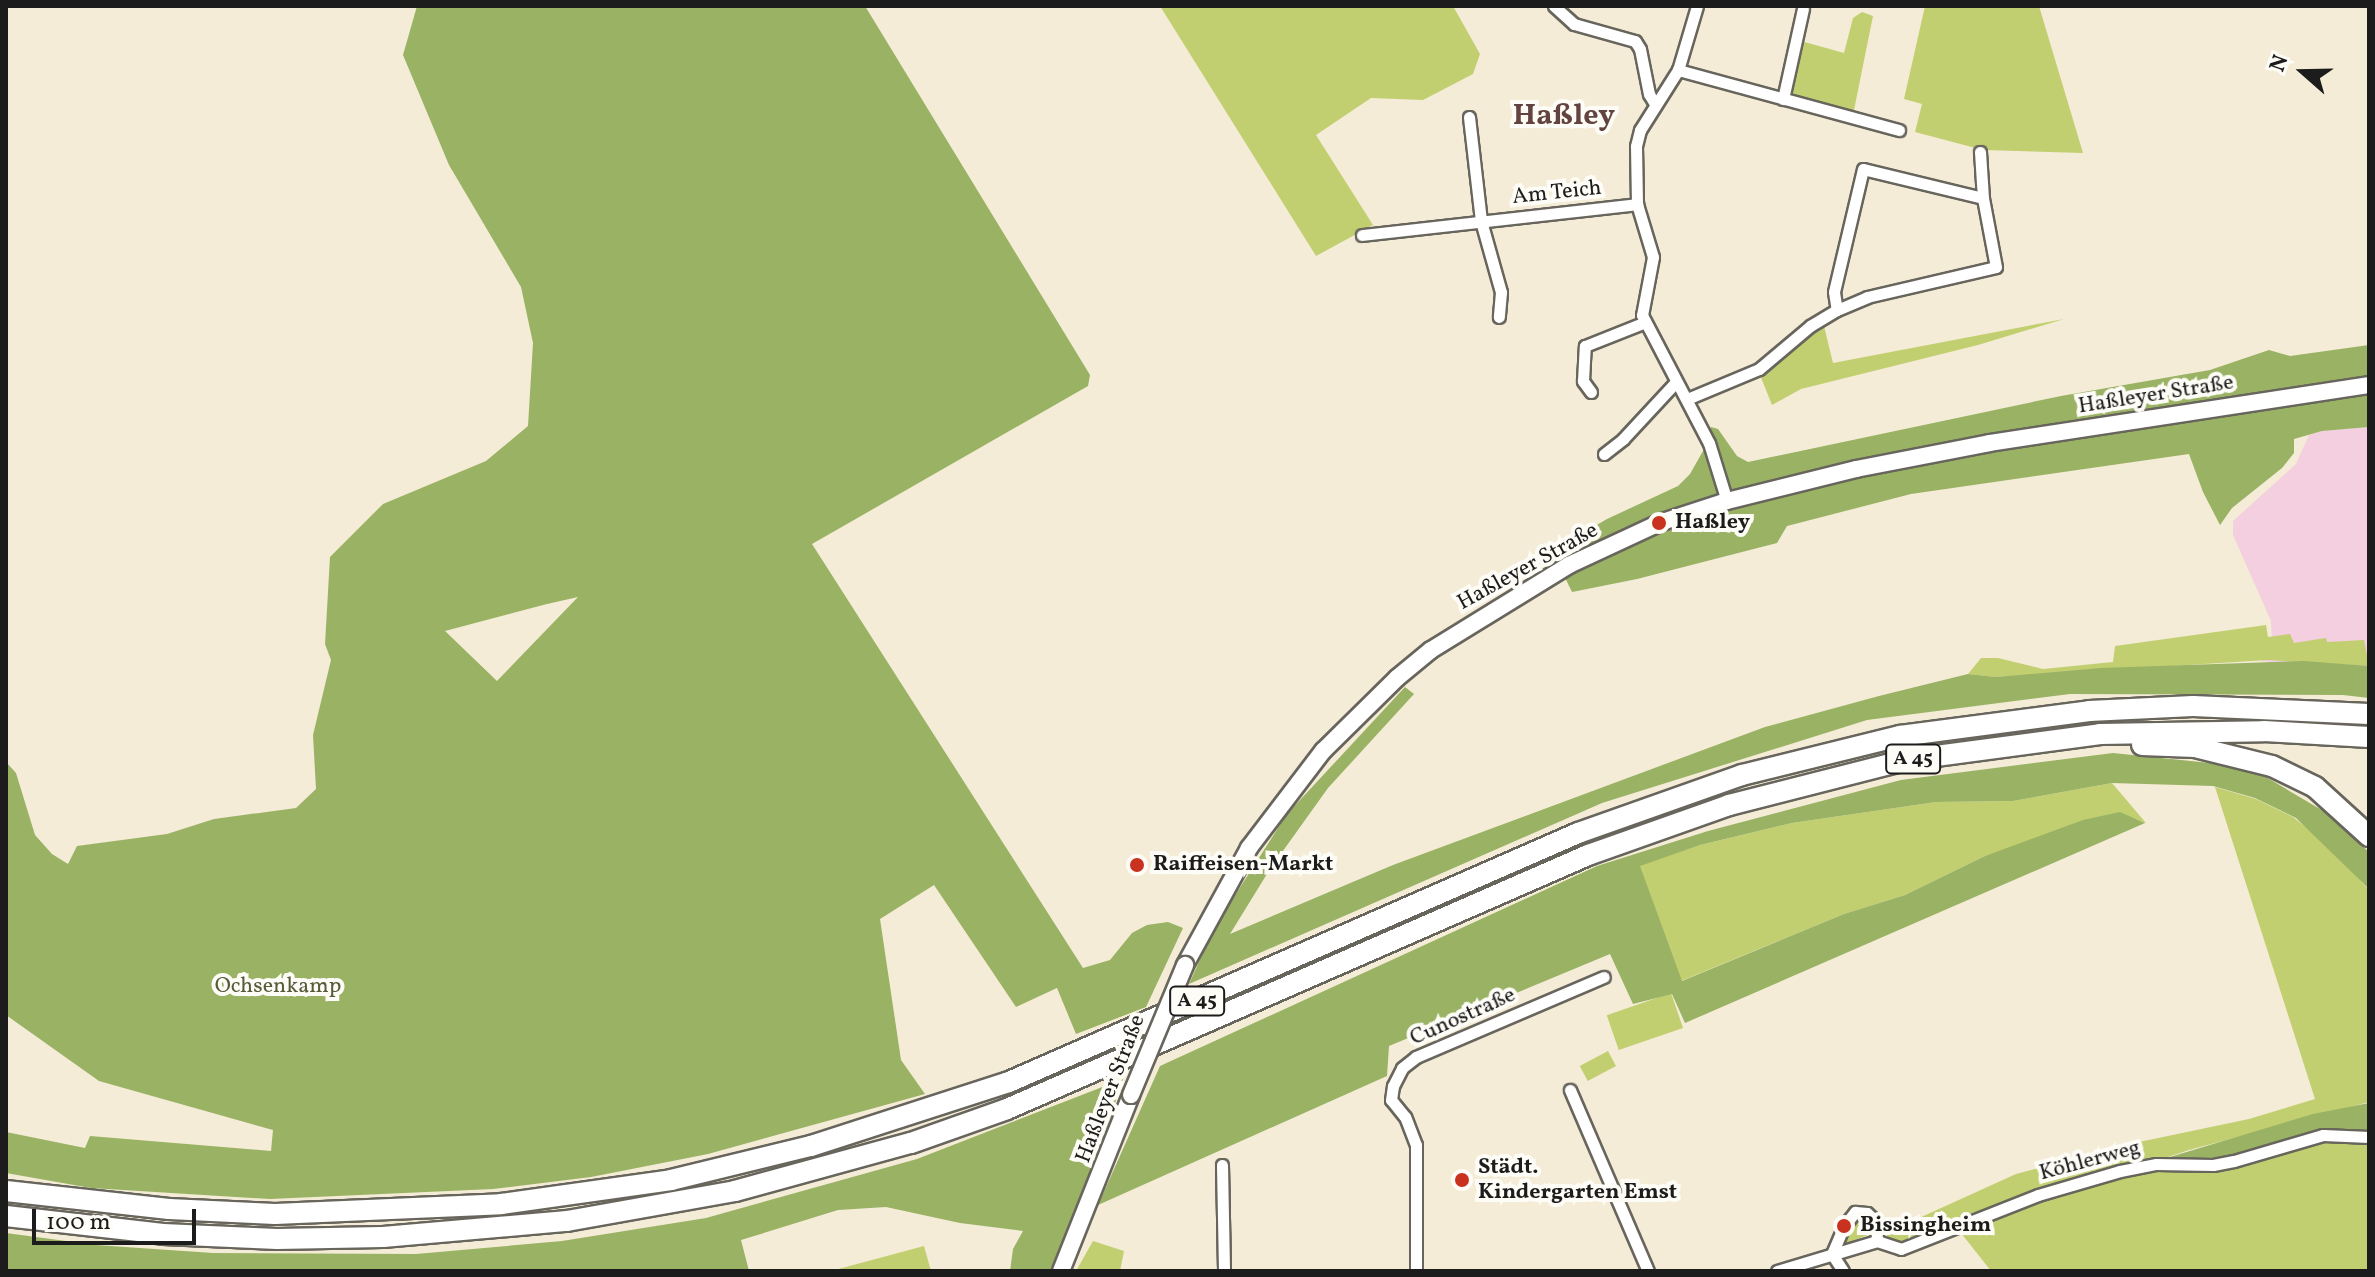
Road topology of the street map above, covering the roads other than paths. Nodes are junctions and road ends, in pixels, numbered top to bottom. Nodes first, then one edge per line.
1 (1554, 6) edge
2 (1697, 6) edge
3 (1803, 9) dead end
4 (1678, 70) junction
5 (1783, 99) junction
6 (1655, 104) junction
7 (1469, 117) dead end
8 (1899, 130) dead end
9 (1980, 152) dead end
10 (1983, 198) junction
11 (1637, 204) junction
12 (1481, 221) junction
13 (1362, 235) dead end
14 (1837, 310) junction
15 (1499, 317) dead end
16 (1643, 323) junction
17 (1676, 382) junction
18 (2369, 385) edge
19 (1591, 392) dead end
20 (1687, 399) junction
21 (1604, 454) dead end
22 (1727, 501) junction
23 (2369, 714) edge
24 (2100, 734) junction
25 (2369, 737) edge
26 (2369, 836) edge
27 (1604, 977) dead end
28 (1570, 1090) dead end
29 (2369, 1137) edge
30 (1222, 1165) dead end
31 (6, 1191) edge
32 (6, 1216) edge
33 (1877, 1241) junction
34 (1832, 1254) junction
35 (1061, 1271) edge
36 (1224, 1271) edge
37 (1416, 1271) edge
38 (1648, 1271) edge
39 (1777, 1271) edge
40 (1843, 1271) edge

1 - 6 street
2 - 4 street
3 - 5 street
4 - 5 street
4 - 6 street
5 - 8 street
6 - 11 street
7 - 12 street
9 - 10 street
10 - 14 street
10 - 14 street
11 - 12 street, Am Teich
11 - 16 street
12 - 13 street, Am Teich
12 - 15 street
14 - 20 street
16 - 17 street
16 - 19 street
17 - 20 street
17 - 21 street
18 - 22 main road, Haßleyer Straße
20 - 22 street
22 - 35 main road, Haßleyer Straße, bridge
23 - 31 highway, A 45
24 - 25 highway, A 45
24 - 26 highway
24 - 32 highway, A 45
27 - 37 street, Cunostraße
28 - 38 street
29 - 33 street, Köhlerweg
30 - 36 street
33 - 34 street, Köhlerweg
33 - 34 street
34 - 39 street, Köhlerweg
34 - 40 street

